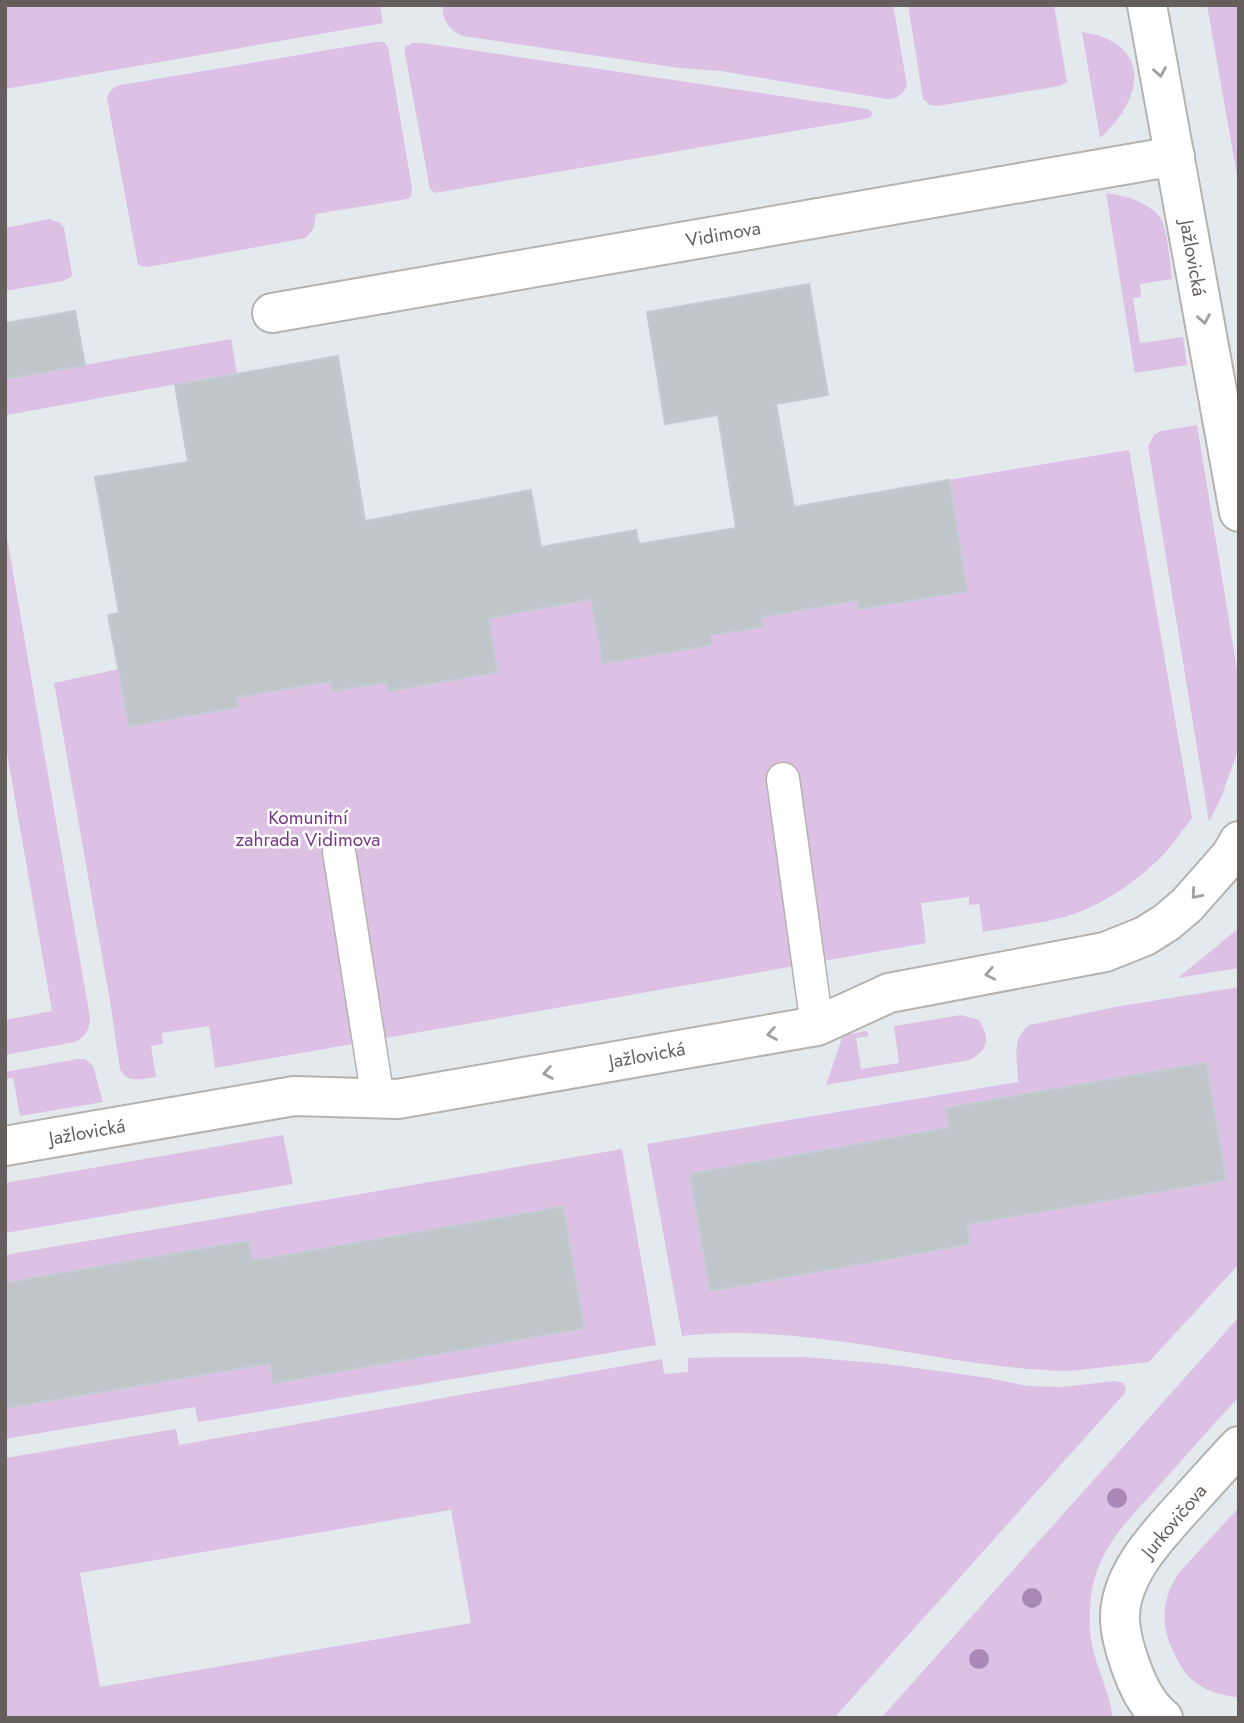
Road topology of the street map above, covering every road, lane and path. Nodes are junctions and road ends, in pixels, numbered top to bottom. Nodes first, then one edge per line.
1 (1147, 5) edge
2 (1175, 156) junction
3 (272, 313) dead end
4 (1239, 512) edge
5 (783, 779) dead end
6 (1239, 841) edge
7 (339, 851) dead end
8 (817, 1026) junction
9 (378, 1098) junction
10 (5, 1146) edge
11 (1239, 1446) edge
12 (1163, 1718) edge

1 -> 2 street, Jažlovická
2 - 3 street, Vidimova
2 -> 4 street, Jažlovická
5 - 8 lane
6 -> 8 street, Jažlovická
7 - 9 lane
8 -> 9 street, Jažlovická
9 - 10 street, Jažlovická
11 - 12 street, Jurkovičova

